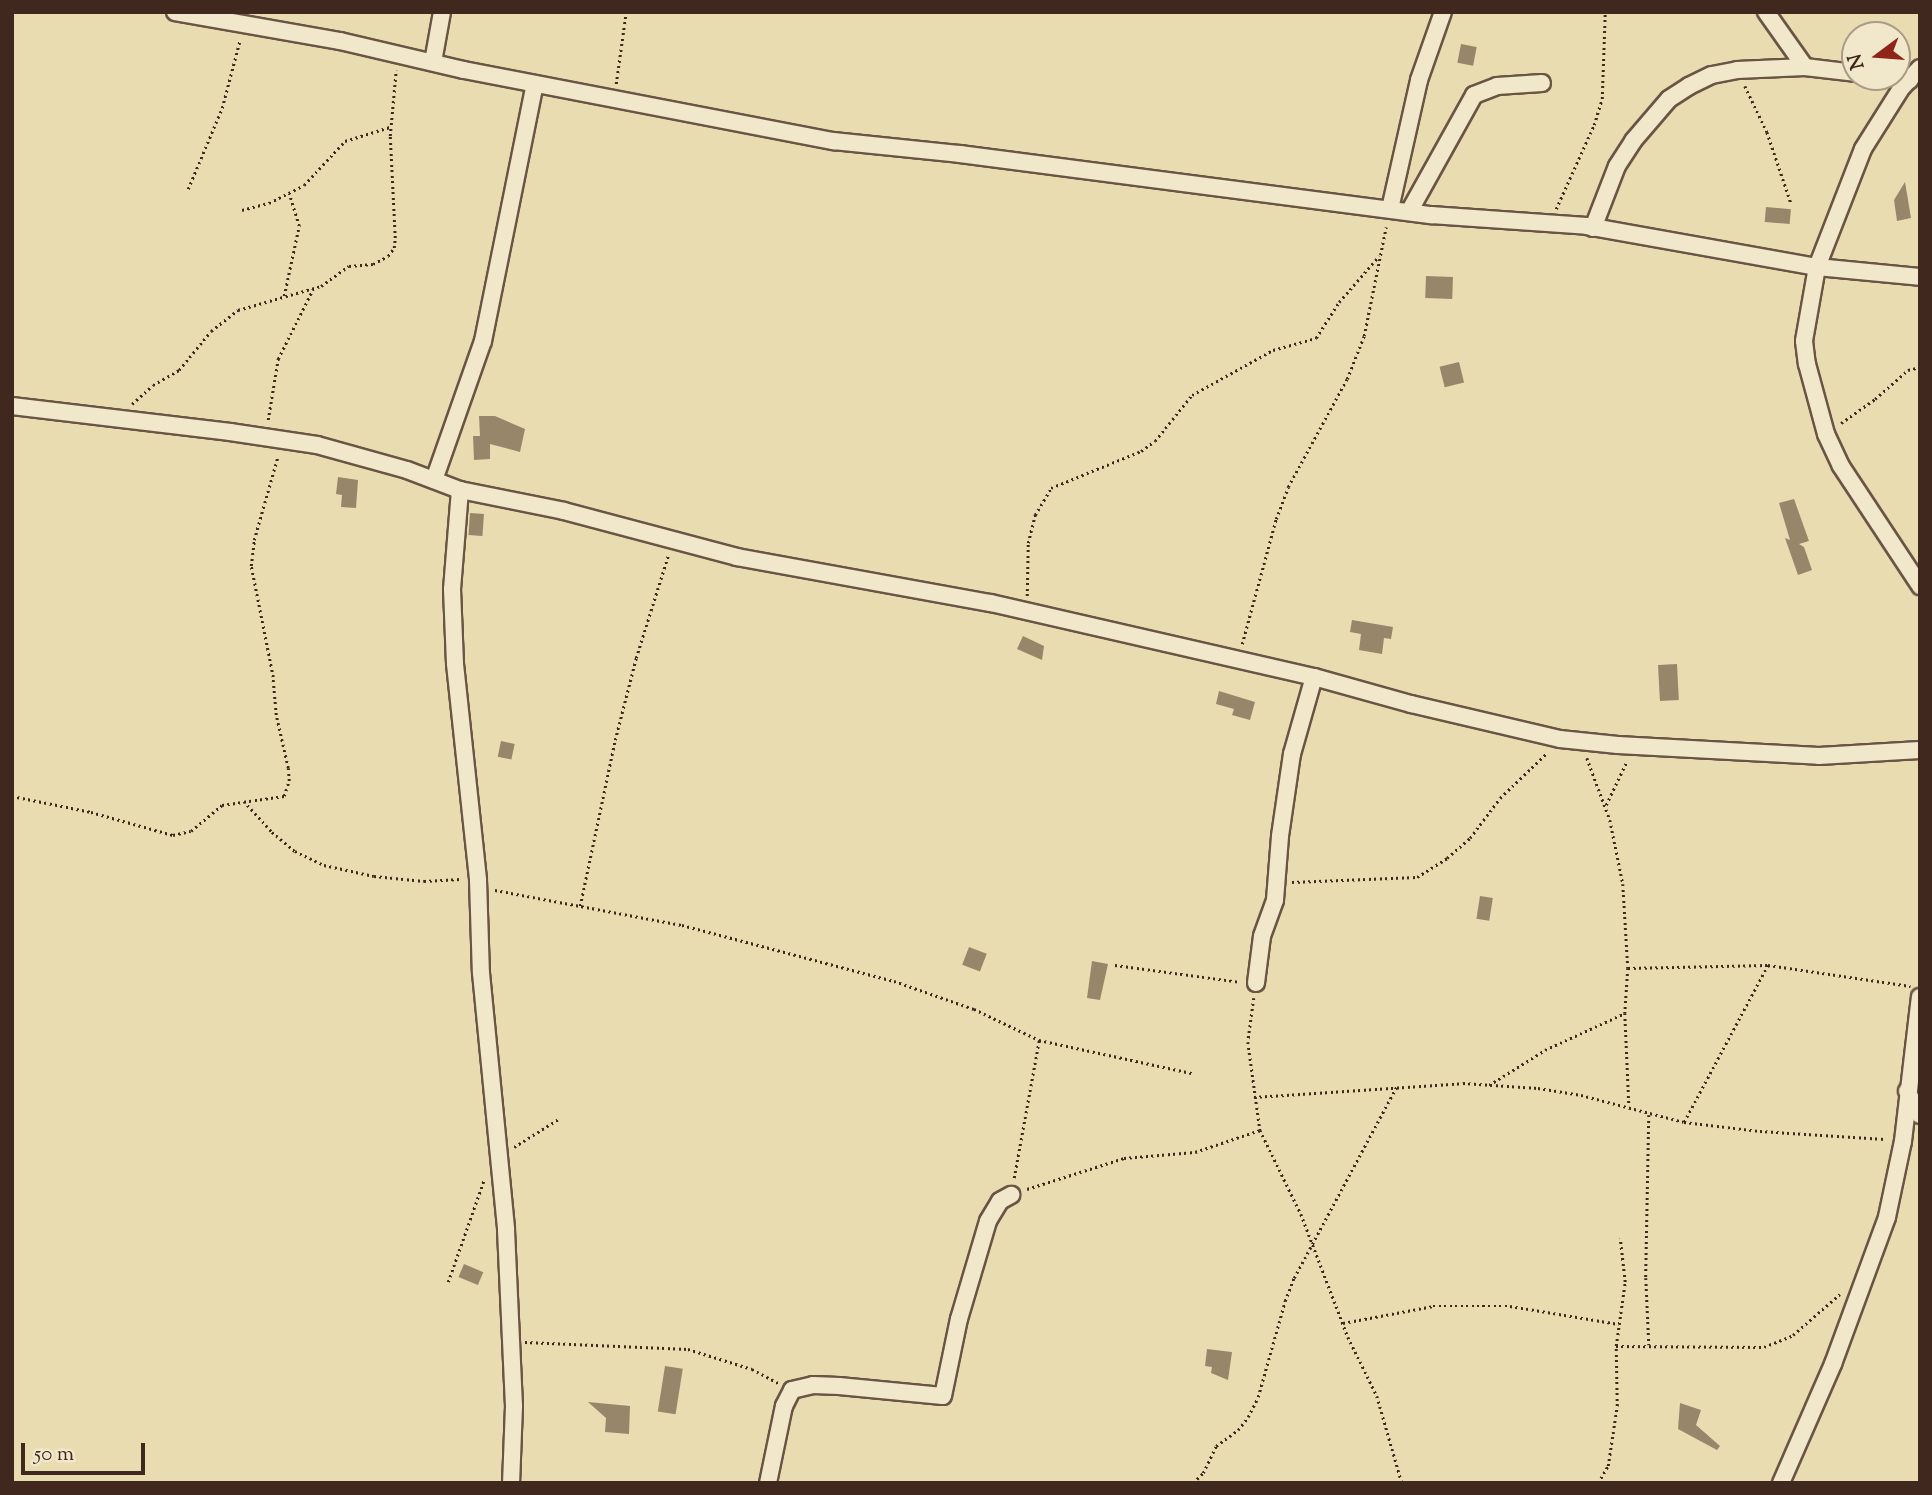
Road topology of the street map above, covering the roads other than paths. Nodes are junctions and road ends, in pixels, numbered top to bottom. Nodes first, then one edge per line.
1 (175, 12) edge
2 (442, 12) edge
3 (1443, 12) edge
4 (1766, 12) edge
5 (433, 62) junction
6 (1805, 67) junction
7 (1841, 71) edge
8 (1915, 74) edge
9 (1542, 83) dead end
10 (535, 84) junction
11 (1390, 209) junction
12 (1409, 212) junction
13 (1594, 228) junction
14 (1817, 267) junction
15 (1920, 277) edge
16 (12, 406) edge
17 (434, 480) junction
18 (460, 490) junction
19 (1920, 586) edge
20 (1314, 677) junction
21 (1920, 750) edge
22 (1256, 983) road end
23 (1920, 997) edge
24 (1907, 1091) junction
25 (1920, 1115) edge
26 (1011, 1195) road end
27 (511, 1483) edge
28 (768, 1483) edge
29 (1781, 1483) edge

1 - 5 street
2 - 5 street
3 - 11 street
4 - 6 street
5 - 10 street
6 - 7 street
6 - 13 street
8 - 14 street
9 - 12 street
10 - 11 street
10 - 17 street
11 - 12 street
12 - 13 street
13 - 14 street
14 - 15 street
14 - 19 street
16 - 17 street
17 - 18 street
18 - 20 street
18 - 27 street
20 - 21 street
20 - 22 street
23 - 24 street
24 - 25 street
24 - 29 street
26 - 28 street

